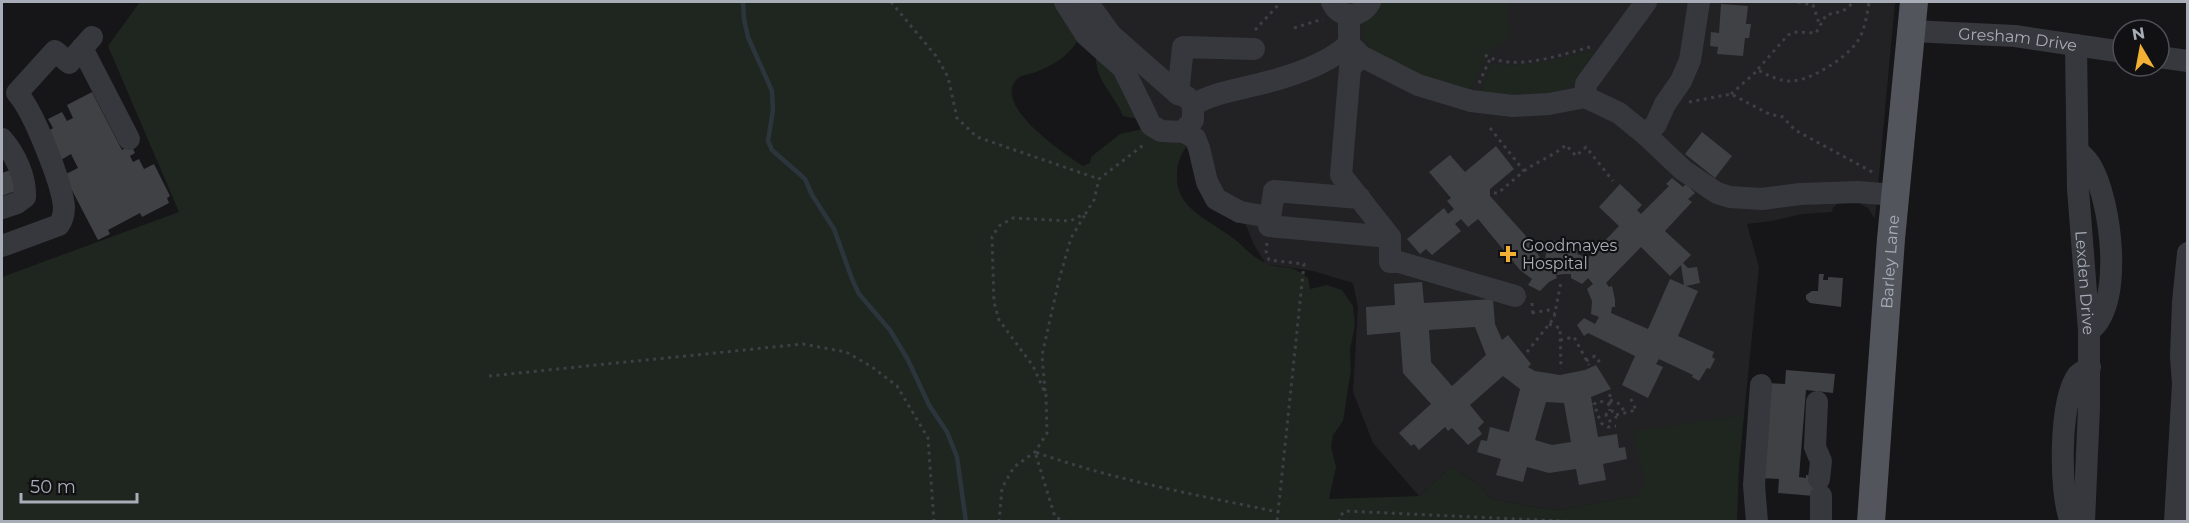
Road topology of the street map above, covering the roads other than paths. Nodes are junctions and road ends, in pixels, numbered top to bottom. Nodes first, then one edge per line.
1 (1065, 2) edge
2 (1087, 2) edge
3 (1370, 2) edge
4 (1646, 2) edge
5 (1699, 2) edge
6 (1914, 2) edge
7 (1339, 9) edge
8 (1912, 31) junction
9 (2076, 45) junction
10 (1254, 49) road end
11 (1355, 50) junction
12 (2111, 50) edge
13 (2171, 59) edge
14 (2187, 61) edge
15 (1585, 97) junction
16 (1186, 99) junction
17 (1172, 131) junction
18 (1646, 135) junction
19 (2, 139) edge
20 (129, 139) dead end
21 (1887, 185) junction
22 (1360, 198) junction
23 (2, 208) edge
24 (1269, 221) junction
25 (1390, 237) junction
26 (2, 246) edge
27 (2187, 253) edge
28 (1515, 296) dead end
29 (2090, 367) junction
30 (1761, 385) dead end
31 (1817, 402) dead end
32 (1757, 522) edge
33 (1821, 522) edge
34 (1871, 522) edge
35 (2071, 522) edge
36 (2084, 522) edge
37 (2175, 522) edge

1 - 17 street
2 - 16 street
3 - 7 street
4 - 15 street
5 - 18 street
6 - 8 main road, Barley Lane
7 - 11 street
8 - 9 street, Gresham Drive
8 - 21 main road, Barley Lane
9 - 12 street, Gresham Drive
9 - 29 street, Lexden Drive
10 - 16 street
11 - 15 street
11 - 16 street
11 - 22 street
13 - 14 street
15 - 18 street
16 - 17 street
17 - 24 street
18 - 21 street
19 - 23 street
20 - 26 street
21 - 34 main road, Barley Lane
22 - 24 street
22 - 25 street
24 - 25 street
25 - 28 street
27 - 37 street
29 - 35 street
29 - 36 street, Lexden Drive
30 - 32 street
31 - 33 street

